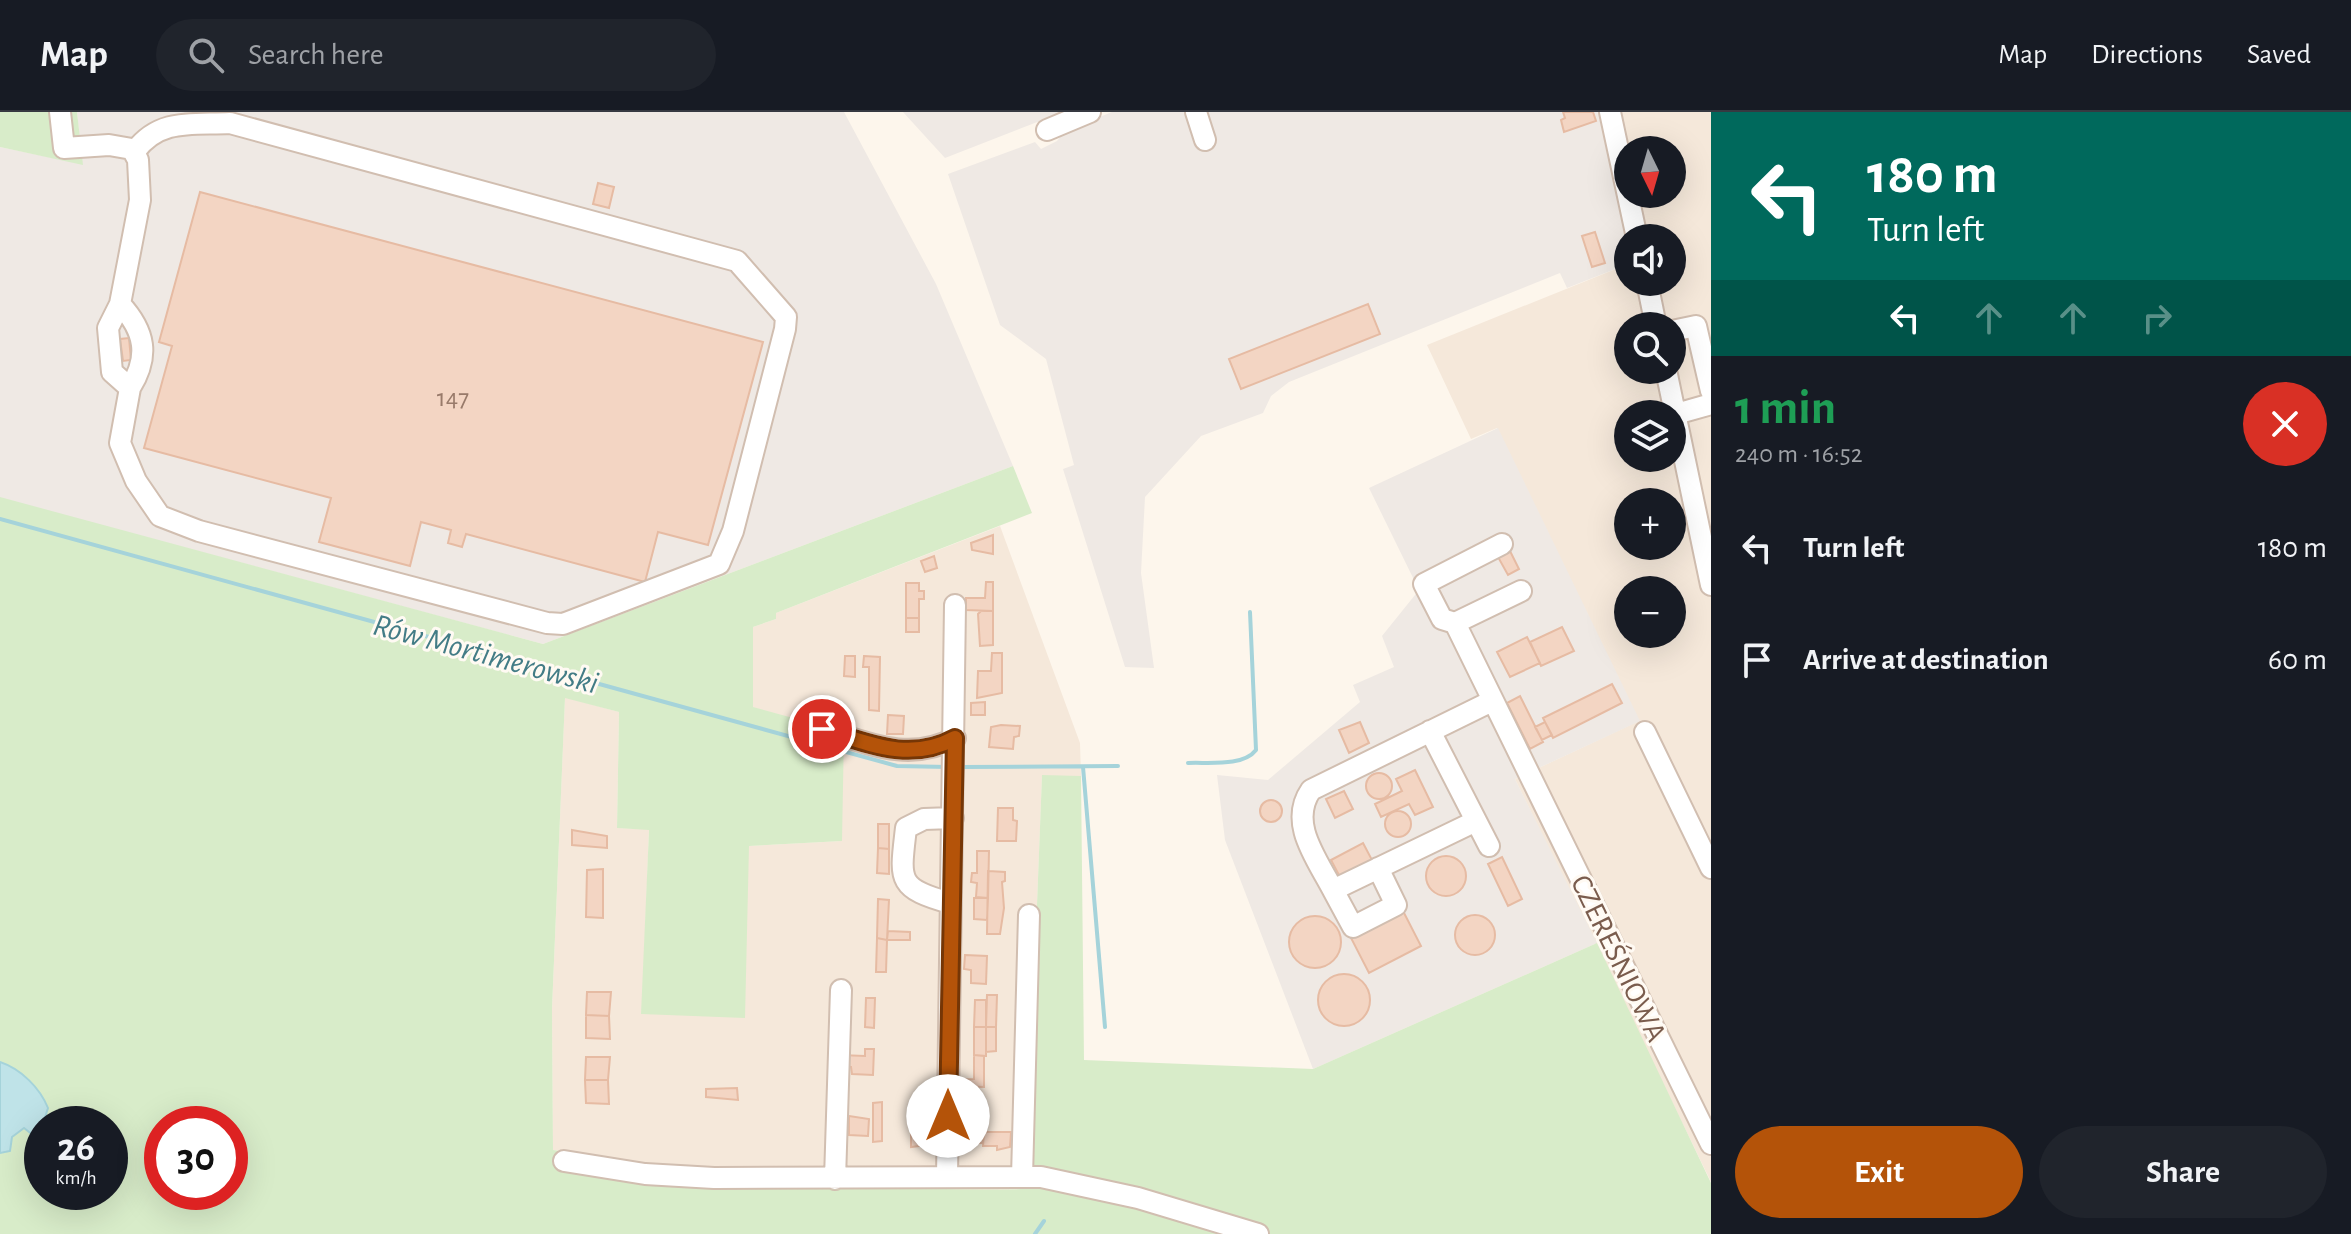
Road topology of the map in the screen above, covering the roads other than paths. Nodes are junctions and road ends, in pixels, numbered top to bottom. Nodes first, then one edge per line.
1 (60, 112) edge
2 (1090, 112) edge
3 (1196, 112) edge
4 (1610, 112) edge
5 (1047, 130) dead end
6 (1205, 140) dead end
7 (135, 151) junction
8 (1634, 224) edge
9 (120, 304) junction
10 (1686, 328) edge
11 (130, 388) junction
12 (1711, 391) edge
13 (1711, 404) edge
14 (1686, 411) edge
15 (1686, 452) edge
16 (1705, 523) edge
17 (1502, 544) dead end
18 (1711, 585) edge
19 (1521, 591) dead end
20 (955, 605) dead end
21 (1455, 623) junction
22 (1492, 701) junction
23 (822, 729) dead end
24 (1430, 731) junction
25 (1645, 732) dead end
26 (955, 746) junction
27 (953, 818) junction
28 (1476, 821) junction
29 (1489, 846) dead end
30 (1378, 868) junction
31 (1711, 868) edge
32 (1333, 890) junction
33 (950, 903) junction
34 (1029, 915) dead end
35 (841, 990) dead end
36 (1711, 1144) edge
37 (564, 1161) dead end
38 (947, 1177) junction
39 (1022, 1177) junction
40 (835, 1179) junction
41 (1258, 1234) edge

1 - 7 street
2 - 5 street
3 - 6 street
4 - 8 street
7 - 9 street
7 - 11 street
9 - 11 street
9 - 11 street
10 - 12 street
13 - 14 street
15 - 16 street
16 - 18 street
17 - 21 street, CZEREŚNIOWA
19 - 21 street
20 - 26 street
21 - 22 street, CZEREŚNIOWA
22 - 24 street
22 - 36 street, CZEREŚNIOWA
23 - 26 street
24 - 28 street
24 - 32 street
25 - 31 street
26 - 27 street
27 - 33 street
27 - 33 street
28 - 29 street
28 - 30 street
30 - 32 street
30 - 32 street
33 - 38 street
34 - 39 street
35 - 40 street
37 - 40 street
38 - 39 street
38 - 40 street
39 - 41 street

